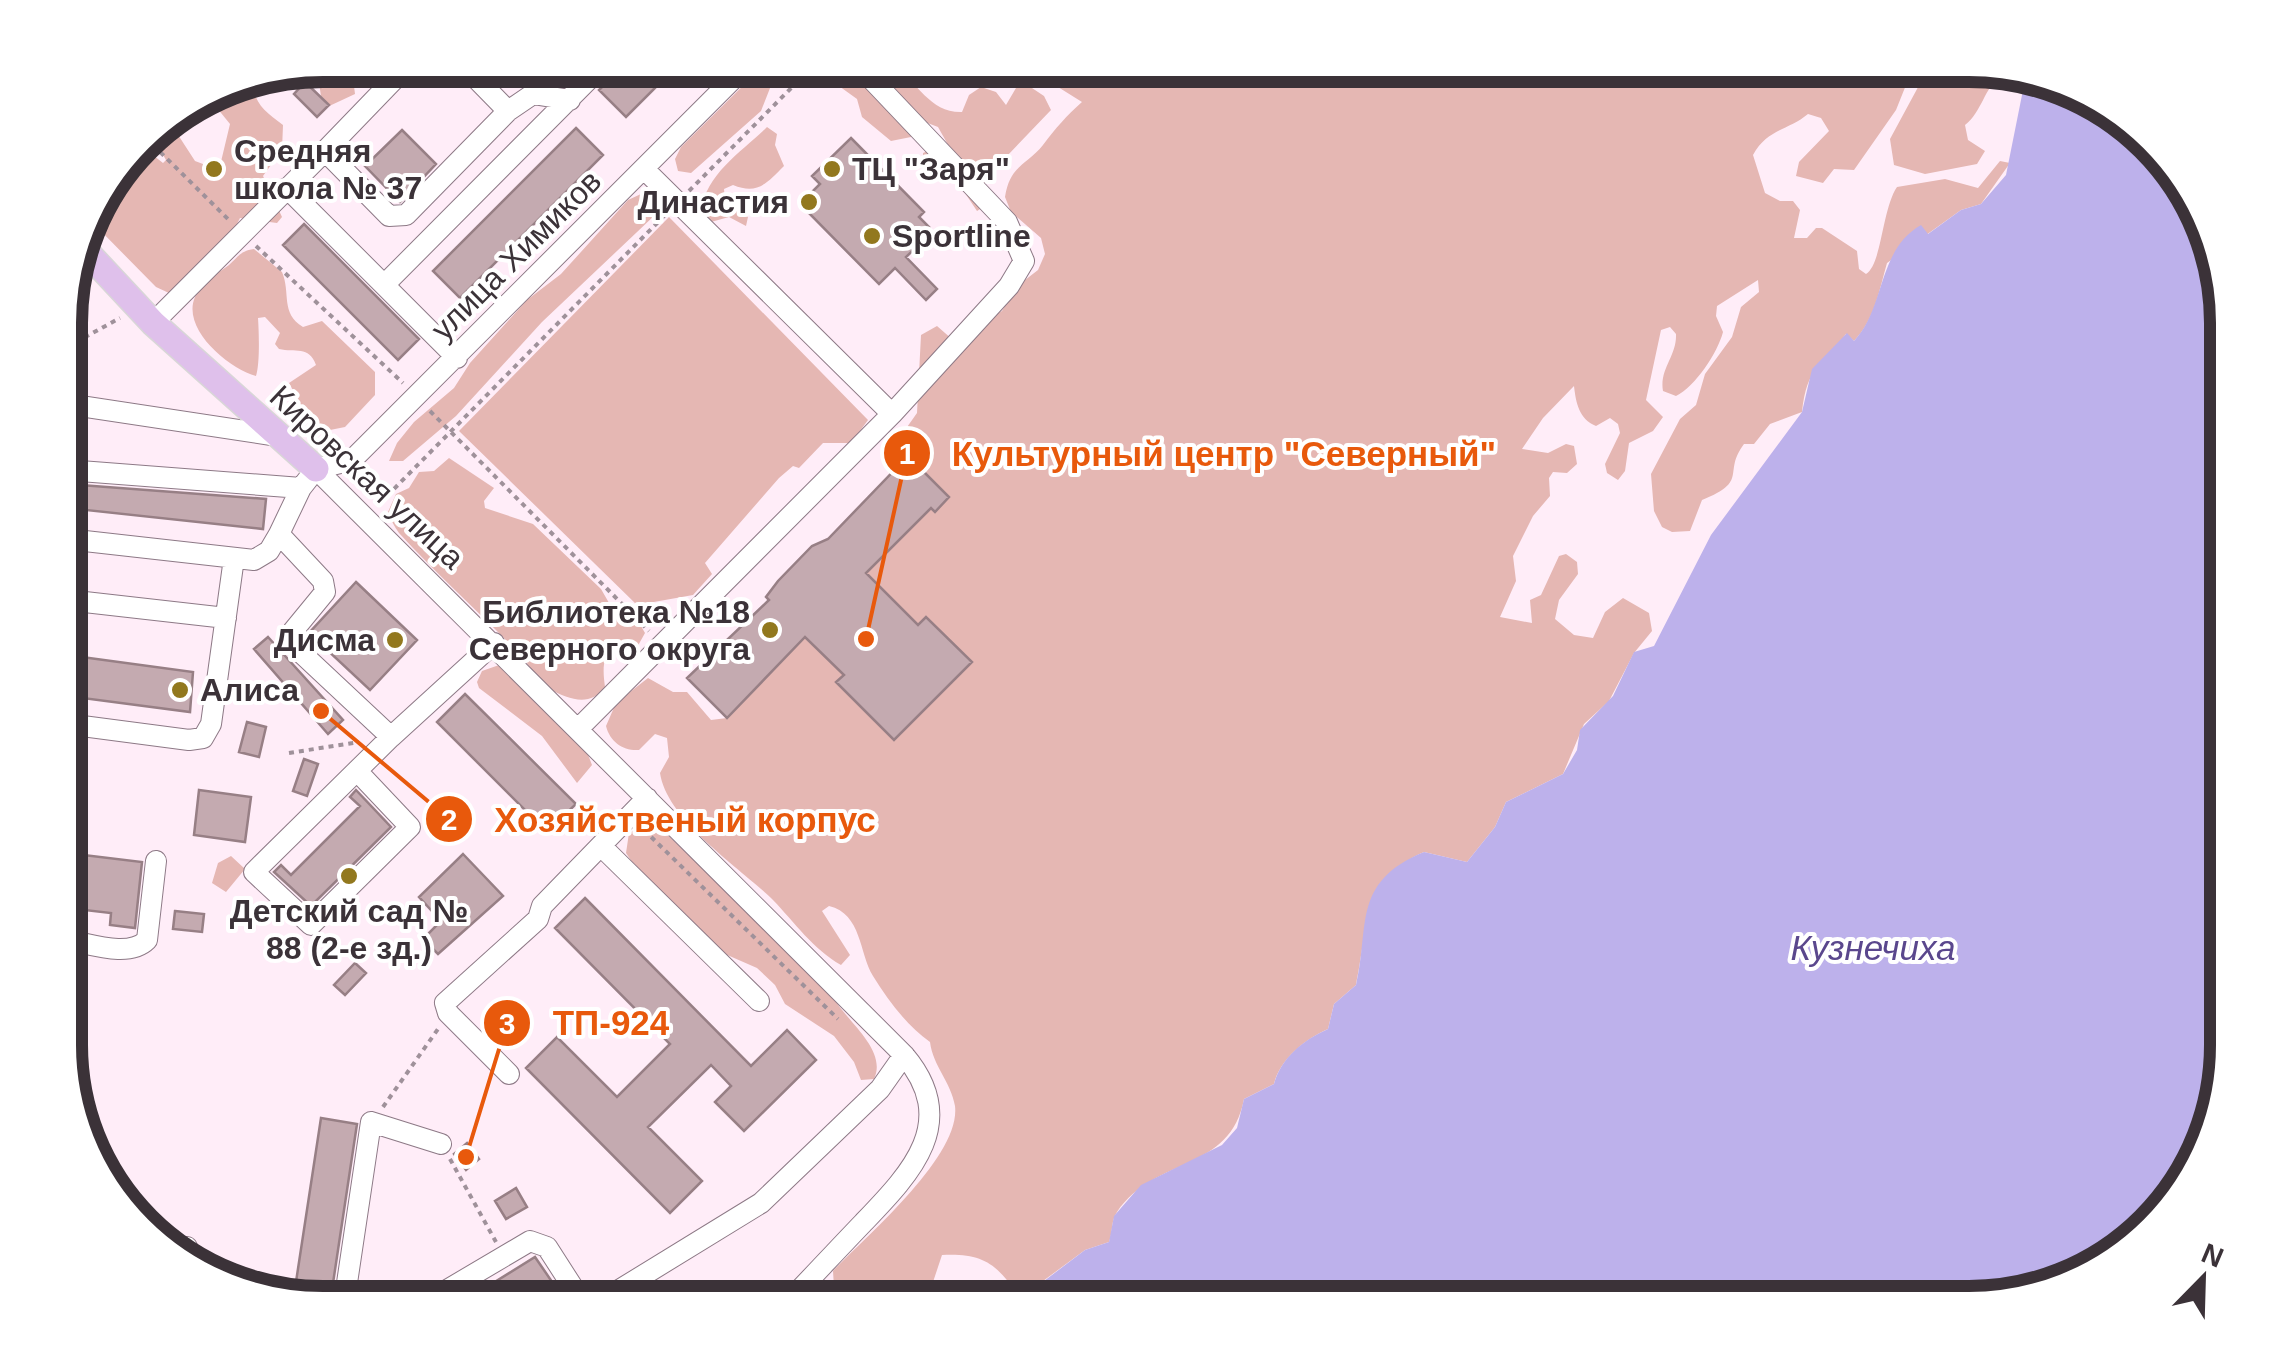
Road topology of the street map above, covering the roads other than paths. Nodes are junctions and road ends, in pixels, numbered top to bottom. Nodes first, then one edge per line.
1 (391, 83) edge
2 (481, 83) edge
3 (586, 83) edge
4 (729, 83) edge
5 (875, 83) edge
6 (570, 100) junction
7 (508, 111) junction
8 (325, 151) junction
9 (644, 169) junction
10 (287, 188) junction
11 (92, 259) edge
12 (384, 285) junction
13 (152, 324) junction
14 (457, 358) junction
15 (82, 406) edge
16 (892, 414) junction
17 (278, 436) junction
18 (82, 471) edge
19 (309, 479) junction
20 (279, 534) junction
21 (82, 540) edge
22 (234, 558) junction
23 (82, 602) edge
24 (226, 618) junction
25 (494, 643) junction
26 (82, 726) edge
27 (578, 729) junction
28 (390, 739) junction
29 (358, 772) junction
30 (648, 798) junction
31 (601, 846) junction
32 (156, 861) dead end
33 (82, 942) edge
34 (759, 1001) dead end
35 (904, 1055) junction
36 (509, 1074) dead end
37 (442, 1144) road end
38 (347, 1286) edge
39 (453, 1286) edge
40 (571, 1286) edge
41 (626, 1286) edge
42 (803, 1286) edge

1 - 8 street
2 - 7 street
3 - 6 street
4 - 9 street, улица Химиков
5 - 16 street
6 - 7 street
6 - 12 street
7 - 8 street
8 - 10 street
9 - 14 street, улица Химиков
9 - 16 street
10 - 12 street
10 - 13 street
11 - 13 main road, Кировская улица
12 - 14 street
13 - 17 main road, Кировская улица
14 - 19 street, улица Химиков
15 - 17 street
16 - 27 street
17 - 19 main road, Кировская улица
18 - 19 street
19 - 20 street
19 - 25 street, Кировская улица
20 - 22 street
20 - 28 street
21 - 22 street
22 - 24 street
23 - 24 street
24 - 26 street
25 - 27 street, Кировская улица
25 - 28 street
27 - 30 street, Кировская улица
28 - 29 street
29 - 29 street
30 - 31 street
30 - 35 street, Кировская улица
31 - 34 street
31 - 36 street
32 - 33 street
35 - 41 street
35 - 42 street, Кировская улица
37 - 38 street
39 - 40 street

